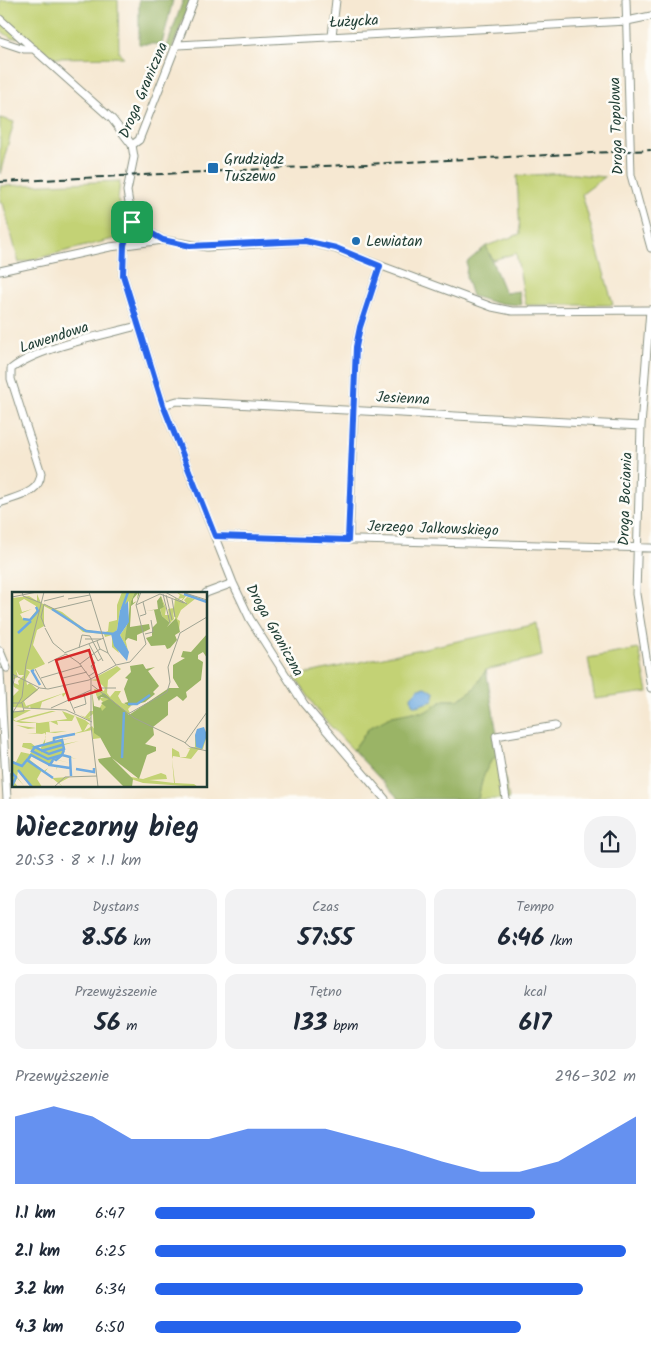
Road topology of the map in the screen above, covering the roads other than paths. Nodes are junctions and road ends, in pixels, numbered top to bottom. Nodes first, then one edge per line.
1 (194, 0) edge
2 (336, 0) edge
3 (626, 0) edge
4 (651, 16) edge
5 (0, 19) edge
6 (627, 20) junction
7 (332, 36) junction
8 (0, 41) edge
9 (178, 45) junction
10 (34, 48) junction
11 (132, 145) junction
12 (132, 222) junction
13 (163, 240) junction
14 (124, 245) junction
15 (651, 248) edge
16 (380, 266) junction
17 (0, 271) edge
18 (651, 310) edge
19 (137, 326) junction
20 (163, 405) junction
21 (353, 409) junction
22 (641, 426) junction
23 (0, 503) edge
24 (215, 536) junction
25 (348, 540) junction
26 (638, 548) junction
27 (651, 548) edge
28 (234, 583) junction
29 (208, 592) edge
30 (0, 651) edge
31 (5, 669) edge
32 (651, 688) edge
33 (555, 726) dead end
34 (7, 799) edge
35 (385, 799) edge
36 (506, 799) edge

1 - 9 street, Droga Graniczna
2 - 7 street
3 - 6 street, Droga Topolowa
4 - 6 street, Łużycka
5 - 10 street
6 - 7 street, Łużycka
6 - 15 street, Droga Topolowa
7 - 9 street, Łużycka
8 - 10 street
9 - 11 street, Droga Graniczna
10 - 11 street
11 - 12 street, Droga Graniczna
12 - 13 street
12 - 14 street, Droga Graniczna
13 - 14 street
13 - 16 street
14 - 17 street
14 - 19 street, Droga Graniczna
16 - 18 street
16 - 21 street
18 - 22 street, Droga Bociania
19 - 20 street, Droga Graniczna
19 - 23 street, Lawendowa
20 - 21 street, Jesienna
20 - 24 street, Droga Graniczna
21 - 22 street, Jesienna
21 - 25 street
22 - 26 street, Droga Bociania
24 - 25 street, Jerzego Jalkowskiego
24 - 28 street, Droga Graniczna
25 - 26 street, Jerzego Jalkowskiego
26 - 27 street, Jerzego Jalkowskiego
26 - 32 street, Droga Bociania
28 - 29 street
28 - 35 street, Droga Graniczna
30 - 31 street
31 - 34 street
33 - 36 street

